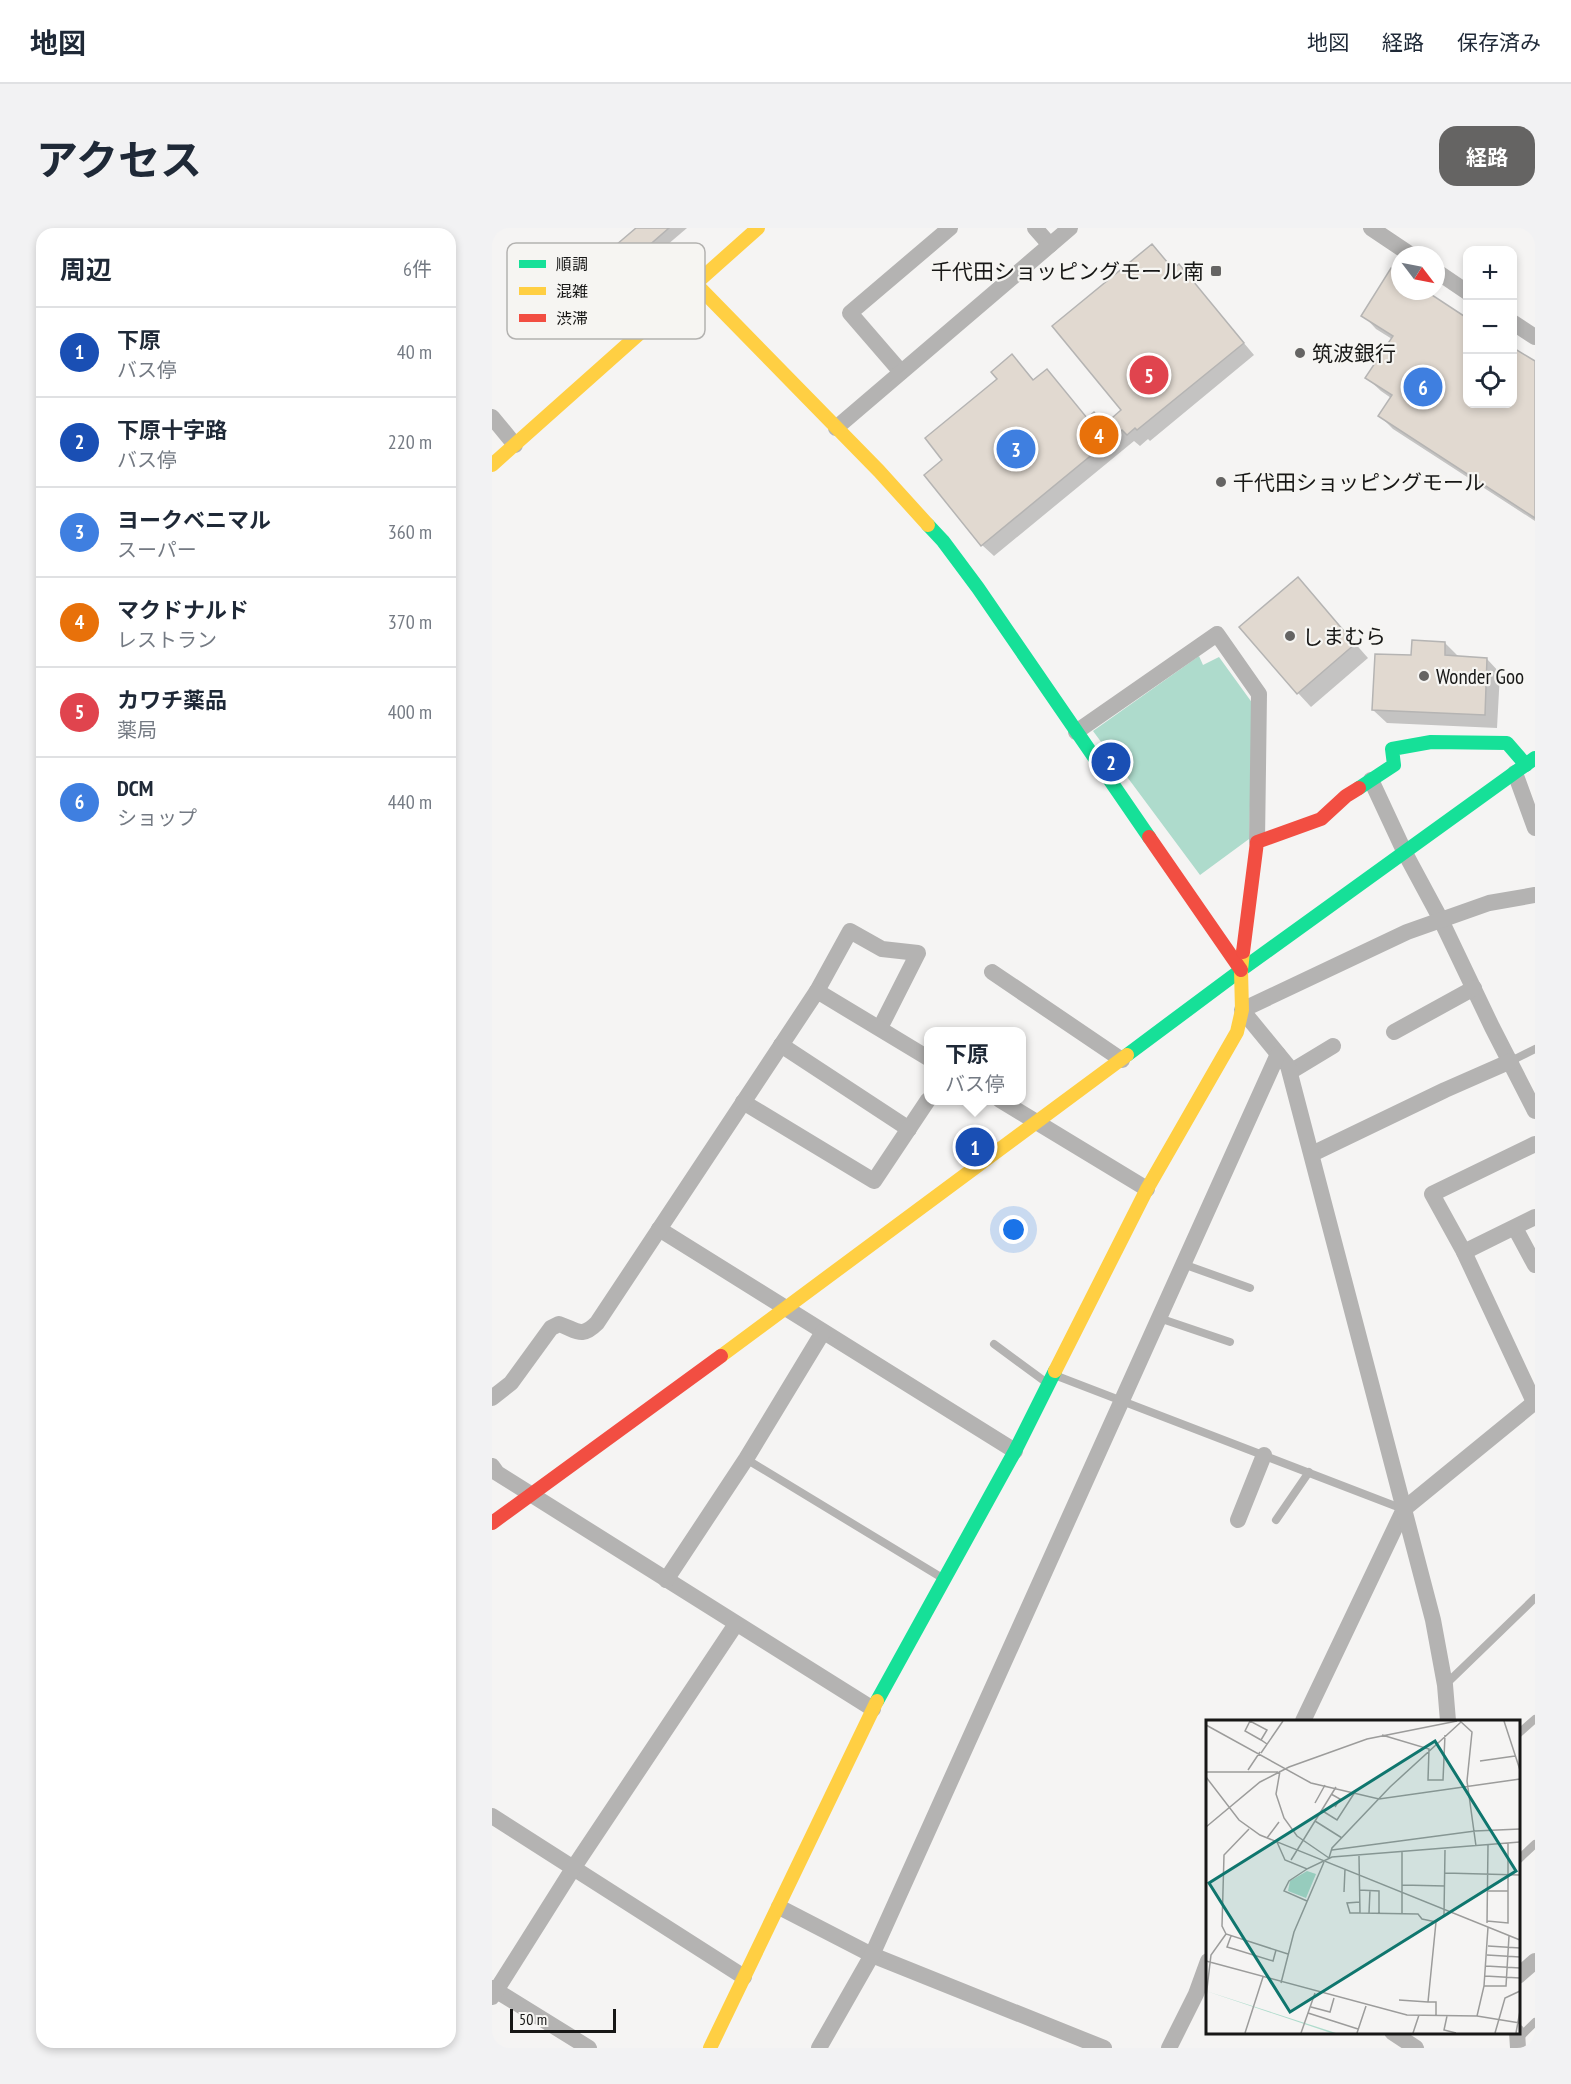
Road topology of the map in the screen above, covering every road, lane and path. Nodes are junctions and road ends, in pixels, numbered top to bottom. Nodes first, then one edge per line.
1 (758, 228) edge
2 (950, 228) edge
3 (1035, 228) edge
4 (1070, 228) edge
5 (1371, 228) edge
6 (1050, 245) junction
7 (1398, 246) edge
8 (705, 274) edge
9 (1445, 277) edge
10 (1463, 289) edge
11 (705, 293) edge
12 (1517, 325) edge
13 (1535, 337) edge
14 (632, 339) edge
15 (901, 372) junction
16 (492, 417) edge
17 (836, 428) junction
18 (514, 444) junction
19 (492, 465) edge
20 (1076, 732) junction
21 (1525, 766) edge
22 (1371, 780) junction
23 (1535, 828) edge
24 (1257, 843) junction
25 (1405, 853) junction
26 (1535, 895) edge
27 (1440, 918) junction
28 (1241, 970) junction
29 (992, 972) dead end
30 (1474, 988) junction
31 (817, 991) junction
32 (1242, 1010) junction
33 (880, 1028) junction
34 (1394, 1032) dead end
35 (782, 1045) junction
36 (1333, 1046) dead end
37 (1535, 1050) edge
38 (1278, 1054) junction
39 (924, 1056) edge
40 (1122, 1060) junction
41 (1511, 1061) junction
42 (1290, 1072) junction
43 (744, 1102) junction
44 (925, 1105) edge
45 (1006, 1105) edge
46 (1535, 1111) edge
47 (1037, 1123) junction
48 (909, 1129) junction
49 (1535, 1144) edge
50 (1312, 1154) junction
51 (1147, 1189) junction
52 (1535, 1217) edge
53 (1515, 1228) junction
54 (659, 1230) junction
55 (1464, 1252) junction
56 (1183, 1264) junction
57 (1535, 1265) edge
58 (1250, 1288) dead end
59 (786, 1310) junction
60 (1159, 1317) junction
61 (823, 1332) junction
62 (1230, 1342) dead end
63 (994, 1344) dead end
64 (1051, 1379) junction
65 (492, 1398) edge
66 (1122, 1400) junction
67 (1535, 1402) edge
68 (1014, 1451) junction
69 (1264, 1455) junction
70 (746, 1459) junction
71 (492, 1466) edge
72 (1309, 1472) junction
73 (531, 1494) junction
74 (1404, 1509) junction
75 (1238, 1520) dead end
76 (1276, 1520) dead end
77 (492, 1523) edge
78 (944, 1579) junction
79 (666, 1580) junction
80 (1535, 1598) edge
81 (736, 1624) junction
82 (1444, 1685) junction
83 (873, 1709) junction
84 (1535, 1719) edge
85 (1303, 1720) edge
86 (1448, 1720) edge
87 (1520, 1732) edge
88 (492, 1816) edge
89 (1535, 1844) edge
90 (1520, 1858) edge
91 (574, 1867) junction
92 (779, 1906) junction
93 (872, 1955) junction
94 (1535, 1961) edge
95 (1206, 1966) edge
96 (1520, 1974) edge
97 (744, 1977) junction
98 (493, 1992) edge
99 (1535, 2022) edge
100 (1518, 2040) edge
101 (589, 2048) edge
102 (710, 2048) edge
103 (819, 2048) edge
104 (1104, 2048) edge
105 (1169, 2048) edge

1 - 8 street
2 - 15 street
3 - 6 street
4 - 6 street
5 - 7 street
6 - 15 street
9 - 10 street
11 - 17 street
12 - 13 street
14 - 18 street
15 - 17 street
16 - 18 street
17 - 20 street
18 - 19 street
20 - 24 street
20 - 28 street
21 - 22 street
21 - 23 street
21 - 25 street
22 - 24 street
22 - 25 street
24 - 28 street
25 - 27 street
25 - 28 street
26 - 27 street
27 - 30 street
27 - 32 street
28 - 32 street
28 - 40 street
29 - 40 street
30 - 34 street
30 - 41 street
31 - 33 street
31 - 33 street
31 - 35 street
32 - 38 street
32 - 51 street
33 - 39 street
35 - 43 street
35 - 48 street
36 - 42 street
37 - 41 lane
38 - 42 street
38 - 56 street
40 - 47 street
41 - 46 street
41 - 50 street
42 - 50 street
43 - 48 street
43 - 54 street
44 - 48 street
45 - 47 street
47 - 51 street
47 - 59 street
49 - 55 street
50 - 74 street
51 - 64 street
52 - 53 street
53 - 55 street
53 - 57 street
54 - 59 street
54 - 65 street
55 - 67 street
56 - 58 lane
56 - 60 street
59 - 61 street
59 - 73 street
60 - 62 lane
60 - 66 street
61 - 68 street
61 - 70 street
63 - 64 lane
64 - 66 lane
64 - 68 street
66 - 69 lane
66 - 93 street
67 - 74 street
68 - 78 street
69 - 72 lane
69 - 75 street
70 - 78 lane
70 - 79 street
71 - 73 street
72 - 74 lane
72 - 76 lane
73 - 77 street
73 - 79 street
74 - 82 street
74 - 85 street
78 - 83 street
79 - 81 street
80 - 82 lane
81 - 83 street
81 - 91 street
82 - 86 street
83 - 92 street
84 - 87 lane
88 - 91 street
89 - 90 lane
91 - 97 street
91 - 98 street
92 - 93 street
92 - 97 street
93 - 103 street
93 - 104 street
94 - 96 street
95 - 105 street
97 - 102 street
98 - 101 street
99 - 100 lane

